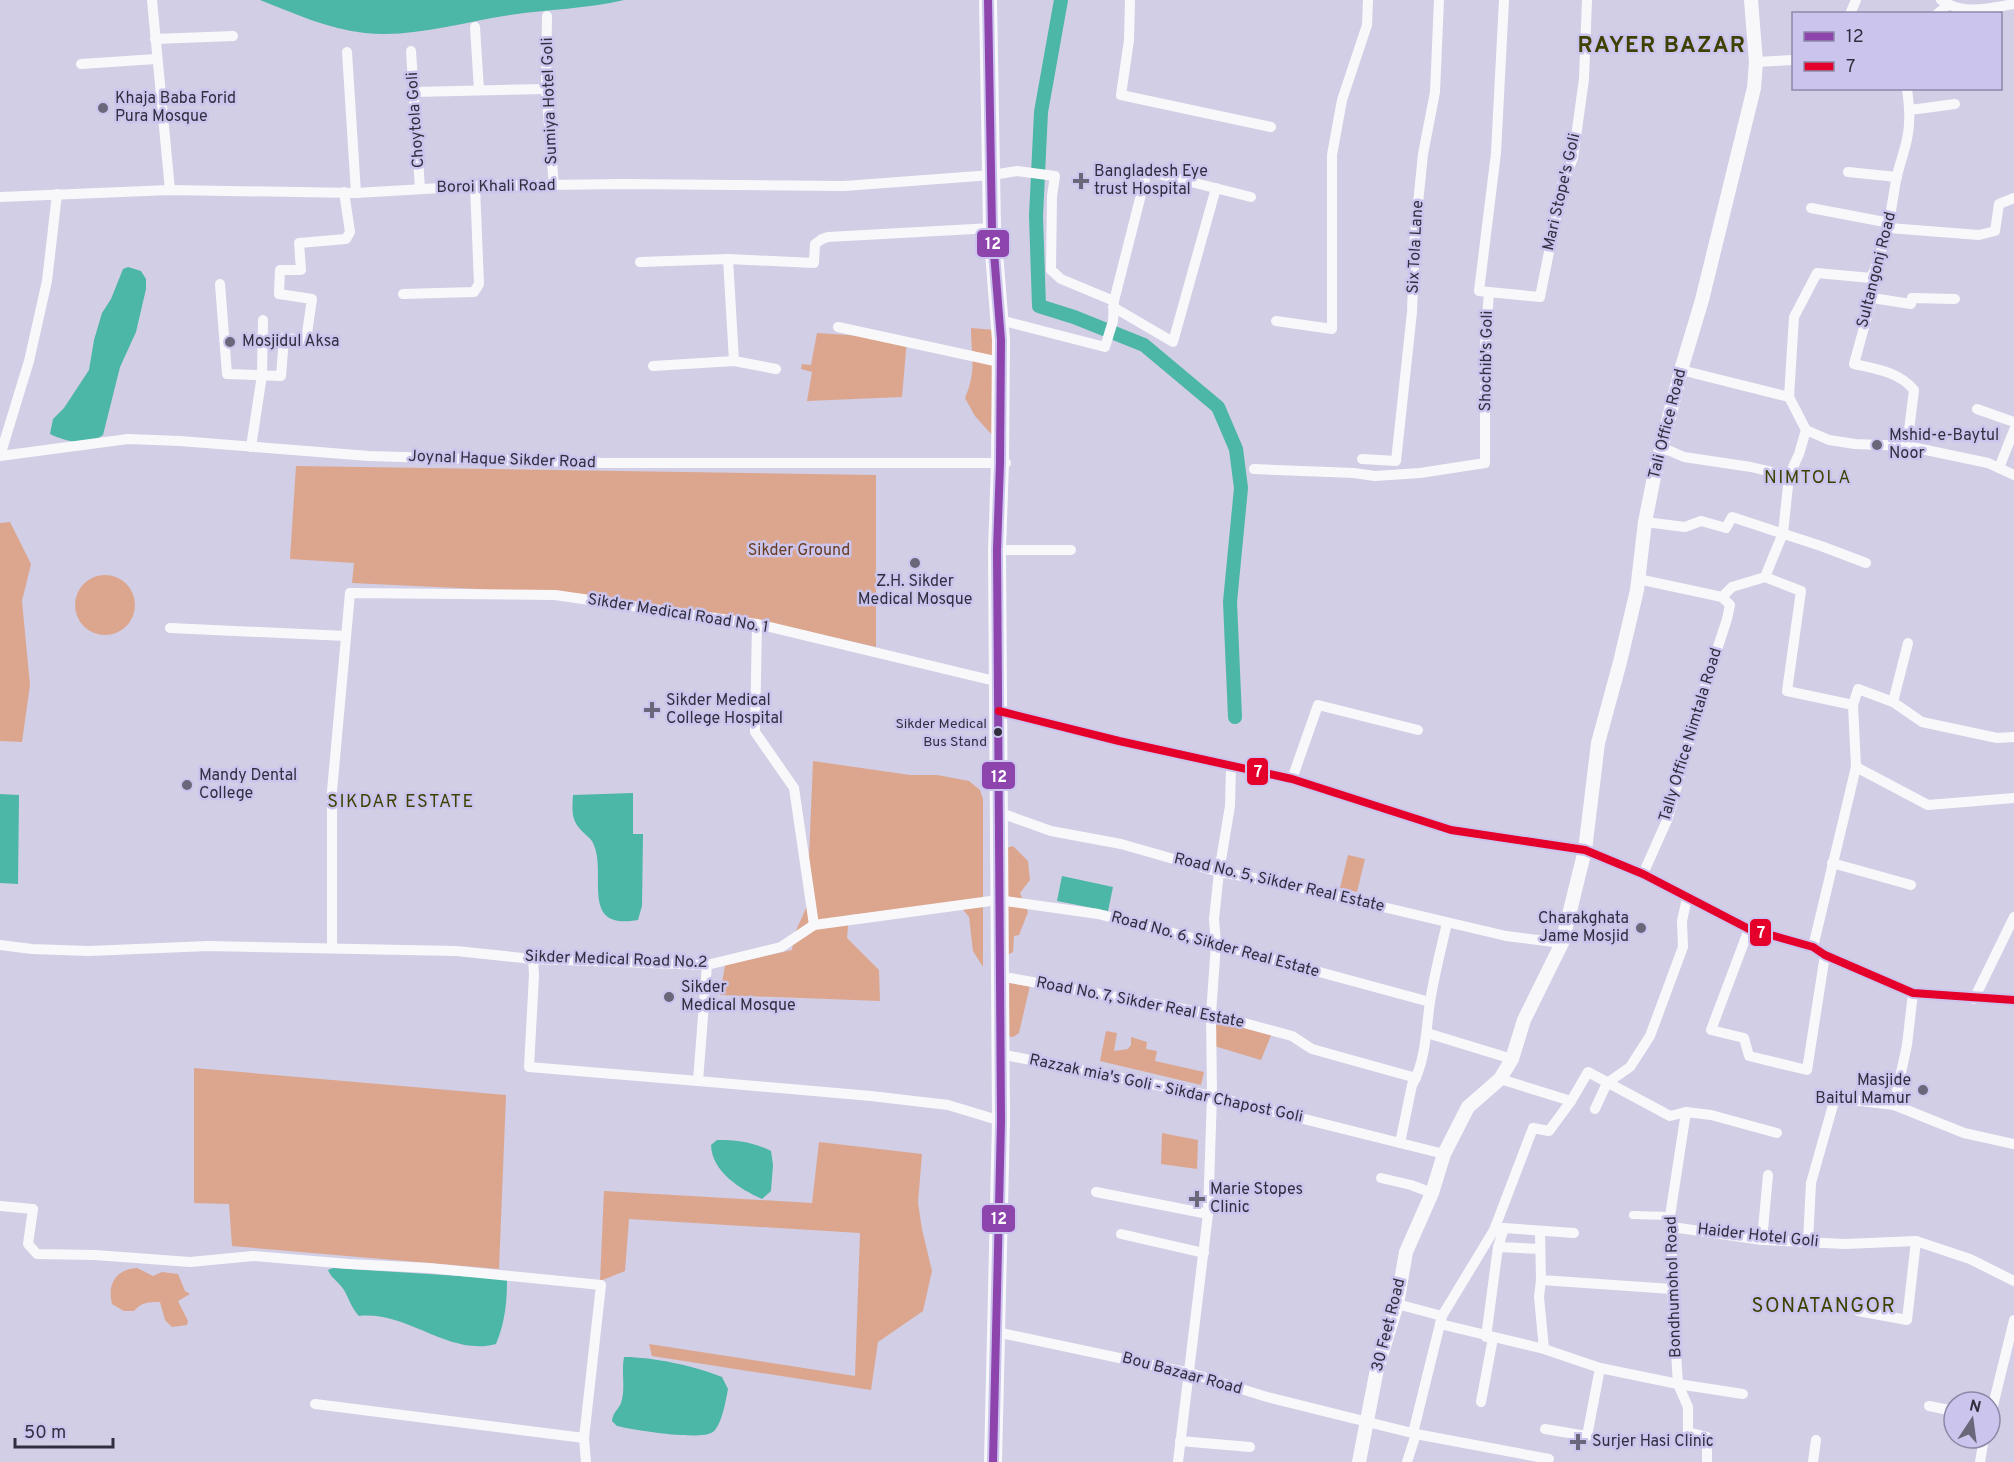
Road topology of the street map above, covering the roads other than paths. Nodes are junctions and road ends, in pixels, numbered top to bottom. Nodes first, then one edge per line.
1 (152, 0) edge
2 (988, 0) edge
3 (1130, 0) edge
4 (1368, 0) edge
5 (1439, 0) edge
6 (1504, 0) edge
7 (1587, 0) edge
8 (1751, 0) edge
9 (1945, 2) edge
10 (2014, 4) edge
11 (547, 16) dead end
12 (476, 27) dead end
13 (233, 36) dead end
14 (155, 39) junction
15 (411, 51) dead end
16 (347, 52) dead end
17 (156, 59) junction
18 (1792, 60) edge
19 (1756, 62) junction
20 (81, 64) dead end
21 (546, 89) junction
22 (479, 90) junction
23 (1906, 90) edge
24 (414, 92) junction
25 (1955, 104) dead end
26 (1910, 110) junction
27 (1271, 127) dead end
28 (1848, 172) dead end
29 (992, 175) junction
30 (1897, 177) junction
31 (475, 186) junction
32 (554, 186) junction
33 (1216, 188) junction
34 (420, 189) junction
35 (170, 190) junction
36 (344, 192) junction
37 (356, 193) junction
38 (57, 194) junction
39 (0, 197) edge
40 (1251, 197) dead end
41 (2014, 198) edge
42 (1811, 208) dead end
43 (1889, 225) junction
44 (992, 228) junction
45 (728, 259) junction
46 (640, 262) dead end
47 (1871, 278) junction
48 (220, 284) dead end
49 (1489, 292) junction
50 (403, 294) dead end
51 (1872, 298) junction
52 (1955, 299) dead end
53 (1113, 304) junction
54 (263, 320) dead end
55 (1000, 320) junction
56 (1276, 321) dead end
57 (838, 327) dead end
58 (734, 361) junction
59 (1002, 363) junction
60 (653, 366) dead end
61 (776, 369) dead end
62 (1681, 370) junction
63 (262, 375) junction
64 (1789, 397) junction
65 (1977, 410) dead end
66 (2014, 422) edge
67 (1806, 430) junction
68 (2014, 430) edge
69 (1907, 446) junction
70 (251, 447) junction
71 (1661, 447) junction
72 (0, 456) edge
73 (1362, 459) dead end
74 (1003, 463) junction
75 (1999, 468) junction
76 (1254, 469) dead end
77 (2014, 475) edge
78 (1789, 476) junction
79 (1645, 522) junction
80 (1783, 533) junction
81 (997, 549) junction
82 (1071, 550) dead end
83 (1866, 563) dead end
84 (1765, 577) junction
85 (1638, 579) junction
86 (1722, 597) junction
87 (757, 624) junction
88 (170, 628) dead end
89 (346, 636) junction
90 (1908, 643) dead end
91 (999, 682) junction
92 (1893, 702) junction
93 (1853, 705) junction
94 (999, 711) junction
95 (1418, 730) dead end
96 (2014, 737) edge
97 (1231, 765) junction
98 (1856, 767) junction
99 (1292, 779) junction
100 (2014, 798) edge
101 (998, 812) junction
102 (1585, 850) junction
103 (1832, 863) junction
104 (1219, 872) junction
105 (1642, 874) junction
106 (1911, 885) dead end
107 (1687, 898) junction
108 (998, 900) junction
109 (2014, 917) edge
110 (1446, 923) junction
111 (814, 925) junction
112 (1749, 929) junction
113 (1562, 943) junction
114 (1216, 944) junction
115 (0, 945) edge
116 (1813, 947) junction
117 (332, 948) junction
118 (1825, 955) junction
119 (532, 959) junction
120 (707, 965) junction
121 (999, 976) junction
122 (1913, 993) junction
123 (1974, 999) junction
124 (2014, 1000) edge
125 (1430, 1002) junction
126 (1211, 1014) junction
127 (1427, 1033) junction
128 (1000, 1054) junction
129 (1512, 1059) junction
130 (1416, 1078) junction
131 (1500, 1079) junction
132 (698, 1081) junction
133 (1607, 1083) junction
134 (1212, 1096) junction
135 (1571, 1101) junction
136 (1894, 1105) junction
137 (1595, 1109) dead end
138 (1686, 1112) junction
139 (1001, 1121) junction
140 (1777, 1132) dead end
141 (1400, 1143) junction
142 (2014, 1144) edge
143 (1444, 1154) junction
144 (1768, 1175) dead end
145 (1381, 1178) dead end
146 (1096, 1192) dead end
147 (1432, 1193) junction
148 (0, 1206) edge
149 (1208, 1214) junction
150 (1633, 1215) dead end
151 (1671, 1222) junction
152 (1499, 1229) junction
153 (1540, 1232) junction
154 (1574, 1233) dead end
155 (1121, 1234) dead end
156 (1762, 1240) junction
157 (1808, 1242) junction
158 (1916, 1242) junction
159 (1498, 1247) junction
160 (1540, 1249) junction
161 (1204, 1253) junction
162 (1541, 1274) junction
163 (2014, 1281) edge
164 (1672, 1289) junction
165 (1396, 1304) junction
166 (1858, 1311) dead end
167 (1441, 1320) junction
168 (2014, 1320) edge
169 (996, 1332) junction
170 (1489, 1337) junction
171 (1544, 1349) junction
172 (1600, 1368) junction
173 (1190, 1373) junction
174 (1678, 1384) junction
175 (1997, 1390) edge
176 (1743, 1394) dead end
177 (1481, 1402) dead end
178 (315, 1404) dead end
179 (1929, 1406) dead end
180 (1942, 1409) edge
181 (1367, 1422) junction
182 (1545, 1429) dead end
183 (1415, 1434) junction
184 (584, 1438) junction
185 (1816, 1440) dead end
186 (1180, 1441) junction
187 (1250, 1447) dead end
188 (1549, 1459) dead end
189 (585, 1462) edge
190 (993, 1462) edge
191 (1178, 1462) edge
192 (1359, 1462) edge
193 (1407, 1462) edge
194 (1707, 1462) edge
195 (1814, 1462) edge

1 - 14 street
2 - 29 highway
3 - 27 street
4 - 56 street
5 - 73 street, Six Tola Lane
6 - 49 street, Shochib's Goli
7 - 49 street, Mari Stope's Goli
8 - 19 street, Tali Office Road
9 - 10 street
11 - 21 street, Sumiya Hotel Goli
12 - 22 street
13 - 14 street
14 - 17 street
15 - 24 street, Choytola Goli
16 - 37 street
17 - 20 street
17 - 35 street
18 - 19 street
19 - 62 street, Tali Office Road
21 - 22 street
21 - 32 street, Sumiya Hotel Goli
22 - 24 street
23 - 26 street, Sultangonj Road
24 - 34 street, Choytola Goli
25 - 26 street
26 - 30 street, Sultangonj Road
28 - 30 street
29 - 32 street, Boroi Khali Road
29 - 44 highway
29 - 53 street, Boroi Khali Road
30 - 43 street, Sultangonj Road
31 - 32 street, Boroi Khali Road
31 - 34 street, Boroi Khali Road
31 - 50 street
33 - 40 street
33 - 53 street
33 - 53 street
34 - 37 street, Boroi Khali Road
35 - 36 street, Boroi Khali Road
35 - 38 street, Boroi Khali Road
36 - 37 street, Boroi Khali Road
36 - 63 street
38 - 39 street, Boroi Khali Road
38 - 72 street
41 - 43 street
42 - 43 street
43 - 47 street, Sultangonj Road
44 - 45 street
44 - 55 highway
45 - 46 street
45 - 58 street
47 - 51 street, Sultangonj Road
47 - 64 street
48 - 63 street
49 - 76 street, Shochib's Goli
51 - 52 street
51 - 69 street, Sultangonj Road
53 - 55 street
54 - 63 street
55 - 59 highway
57 - 59 street
58 - 60 street
58 - 61 street
59 - 74 highway
62 - 64 street
62 - 71 street, Tali Office Road
63 - 70 street
64 - 67 street
65 - 66 street
67 - 69 street
67 - 78 street
68 - 75 street
69 - 75 street
70 - 72 street, Joynal Haque Sikder Road
70 - 74 street, Joynal Haque Sikder Road
71 - 78 street
71 - 79 street, Tali Office Road
74 - 81 highway
75 - 77 street
78 - 80 street
79 - 80 street
79 - 85 street, Tali Office Road
80 - 83 street
80 - 84 street
81 - 82 street
81 - 91 highway
84 - 86 street
84 - 93 street
85 - 86 street
85 - 102 street, Tali Office Road
86 - 105 street, Tally Office Nimtala Road
87 - 89 street, Sikder Medical Road No. 1
87 - 91 street, Sikder Medical Road No. 1
87 - 111 street
88 - 89 street
89 - 117 street
90 - 92 street
91 - 94 highway
92 - 93 street
92 - 96 street
93 - 98 street
94 - 97 street
94 - 101 highway
95 - 99 street
97 - 99 street
97 - 104 street
98 - 100 street
98 - 103 street
99 - 102 street
101 - 104 street, Road No. 5, Sikder Real Estate
101 - 108 highway
102 - 105 street
102 - 113 street, Tali Office Road
103 - 106 street
103 - 116 street
104 - 110 street, Road No. 5, Sikder Real Estate
104 - 114 street
105 - 107 street
107 - 112 street
107 - 133 street
108 - 111 street, Sikder Medical Road No.2
108 - 114 street, Road No. 6, Sikder Real Estate
108 - 121 highway
109 - 123 street
110 - 113 street, Road No. 5, Sikder Real Estate
110 - 125 street
111 - 120 street, Sikder Medical Road No.2
112 - 116 street
112 - 118 street
113 - 129 street, Tali Office Road
114 - 125 street, Road No. 6, Sikder Real Estate
114 - 126 street
115 - 117 street, Sikder Medical Road No.2
116 - 118 street
117 - 119 street, Sikder Medical Road No.2
118 - 122 street
119 - 120 street, Sikder Medical Road No.2
119 - 132 street
120 - 132 street
121 - 126 street, Road No. 7, Sikder Real Estate
121 - 128 highway
122 - 123 street
122 - 136 street
123 - 124 street
125 - 127 street
126 - 130 street, Road No. 7, Sikder Real Estate
126 - 134 street
127 - 129 street
127 - 130 street
128 - 134 street, Razzak mia's Goli - Sikdar Chapost Goli
128 - 139 highway
129 - 131 street, 30 Feet Road
130 - 141 street
131 - 135 street
131 - 143 street, 30 Feet Road
132 - 139 street
133 - 135 street
133 - 137 street
133 - 138 street
134 - 141 street, Razzak mia's Goli - Sikdar Chapost Goli
134 - 149 street
135 - 152 street
136 - 142 street
136 - 157 street
138 - 140 street
138 - 151 street, Bondhumohol Road
139 - 169 highway
141 - 143 street, Razzak mia's Goli - Sikdar Chapost Goli
143 - 147 street, 30 Feet Road
144 - 156 street
145 - 147 street
146 - 149 street
147 - 165 street, 30 Feet Road
148 - 184 street
149 - 161 street
150 - 151 street
151 - 156 street, Haider Hotel Goli
151 - 164 street, Bondhumohol Road
152 - 153 street
152 - 159 street
152 - 167 street
153 - 154 street
153 - 160 street
155 - 161 street
156 - 157 street, Haider Hotel Goli
157 - 158 street, Haider Hotel Goli
158 - 163 street, Haider Hotel Goli
158 - 166 street
159 - 160 street
159 - 170 street
160 - 162 street
161 - 173 street
162 - 164 street
162 - 171 street
164 - 174 street, Bondhumohol Road
165 - 167 street
165 - 181 street, 30 Feet Road
167 - 170 street
167 - 183 street
168 - 175 street
169 - 173 street, Bou Bazaar Road
169 - 190 highway
170 - 171 street
170 - 177 street
171 - 172 street
172 - 174 street
172 - 182 street
173 - 181 street, Bou Bazaar Road
173 - 186 street
174 - 176 street
174 - 194 street, Bondhumohol Road
178 - 184 street
179 - 180 street
181 - 183 street, Bou Bazaar Road
181 - 192 street, 30 Feet Road
183 - 188 street, Bou Bazaar Road
183 - 193 street
184 - 189 street
185 - 195 street
186 - 187 street
186 - 191 street

